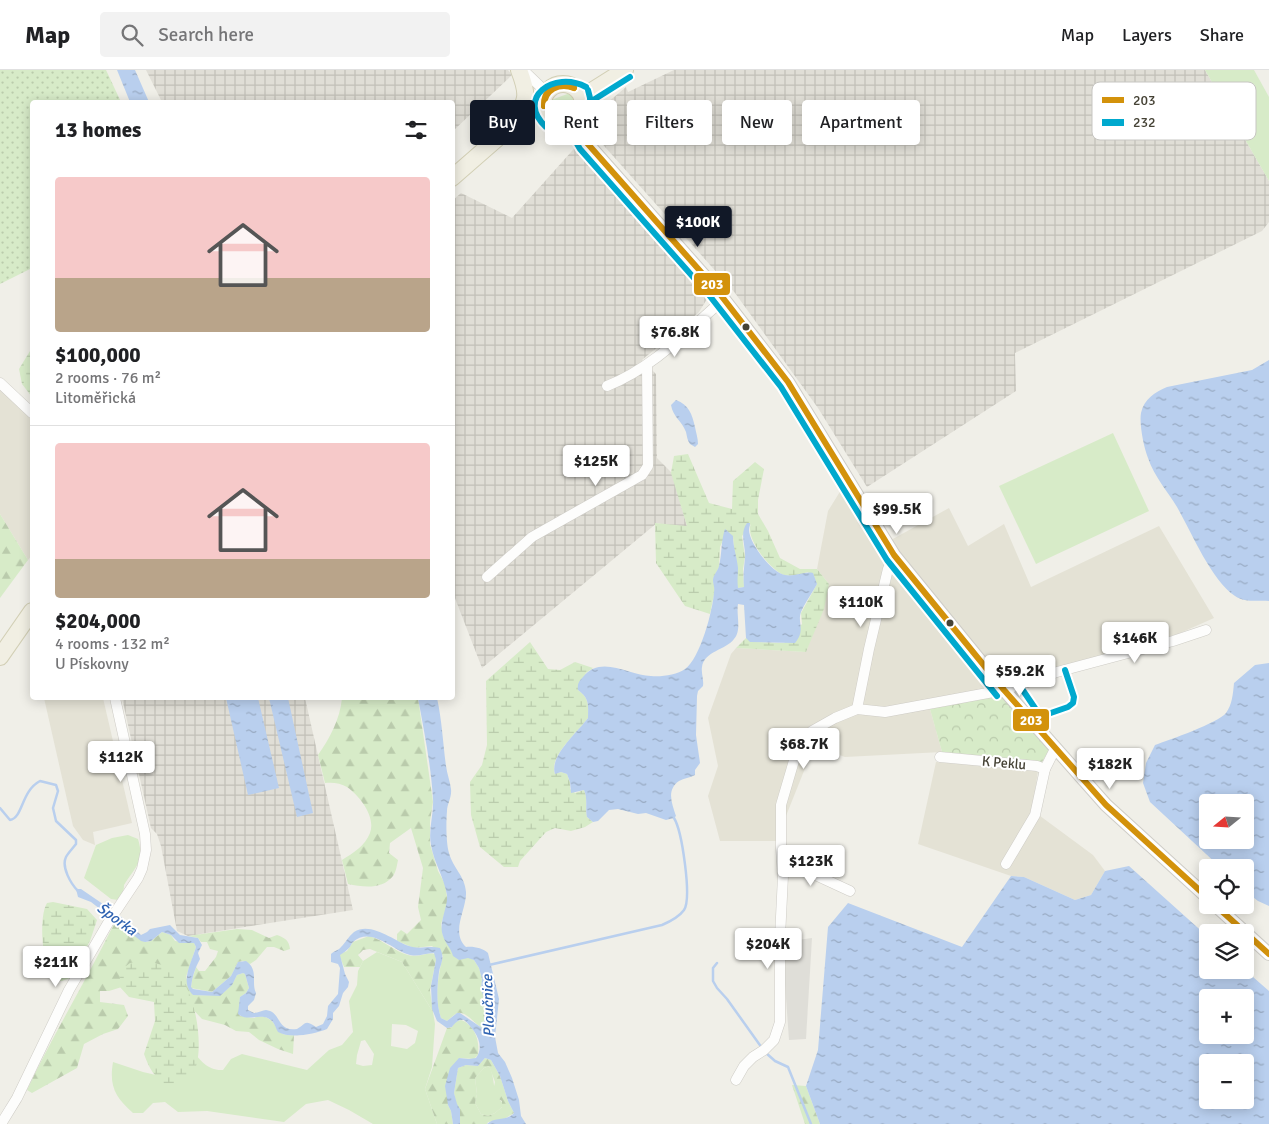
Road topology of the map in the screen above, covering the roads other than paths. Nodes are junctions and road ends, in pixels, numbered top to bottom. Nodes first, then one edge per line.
1 (521, 70) edge
2 (625, 70) edge
3 (545, 97) junction
4 (582, 97) joint
5 (545, 111) edge
6 (545, 119) edge
7 (589, 145) edge
8 (476, 159) junction
9 (455, 176) edge
10 (724, 299) junction
11 (647, 366) junction
12 (0, 383) edge
13 (607, 386) dead end
14 (30, 411) edge
15 (894, 556) junction
16 (487, 577) dead end
17 (30, 614) edge
18 (1206, 630) dead end
19 (0, 657) edge
20 (1004, 690) junction
21 (115, 700) edge
22 (857, 709) junction
23 (1055, 749) junction
24 (940, 757) dead end
25 (1045, 769) junction
26 (783, 860) junction
27 (1006, 864) dead end
28 (850, 890) dead end
29 (1199, 890) edge
30 (1225, 914) edge
31 (1269, 954) edge
32 (736, 1080) dead end
33 (1, 1124) edge

1 - 3 street
1 - 8 main road
2 - 4 main road
3 - 4 main road
3 - 5 main road
3 - 8 main road
6 - 8 main road
7 - 10 street
8 - 9 main road
10 - 11 street
10 - 15 street
11 - 13 street
11 - 16 street
12 - 14 street
15 - 20 street
15 - 22 street
17 - 19 main road
18 - 20 street
20 - 22 street
20 - 23 street
21 - 33 street
22 - 26 street
23 - 25 street, K Peklu
23 - 29 street
24 - 25 street, K Peklu
25 - 27 street
26 - 28 street
26 - 32 street
30 - 31 street

